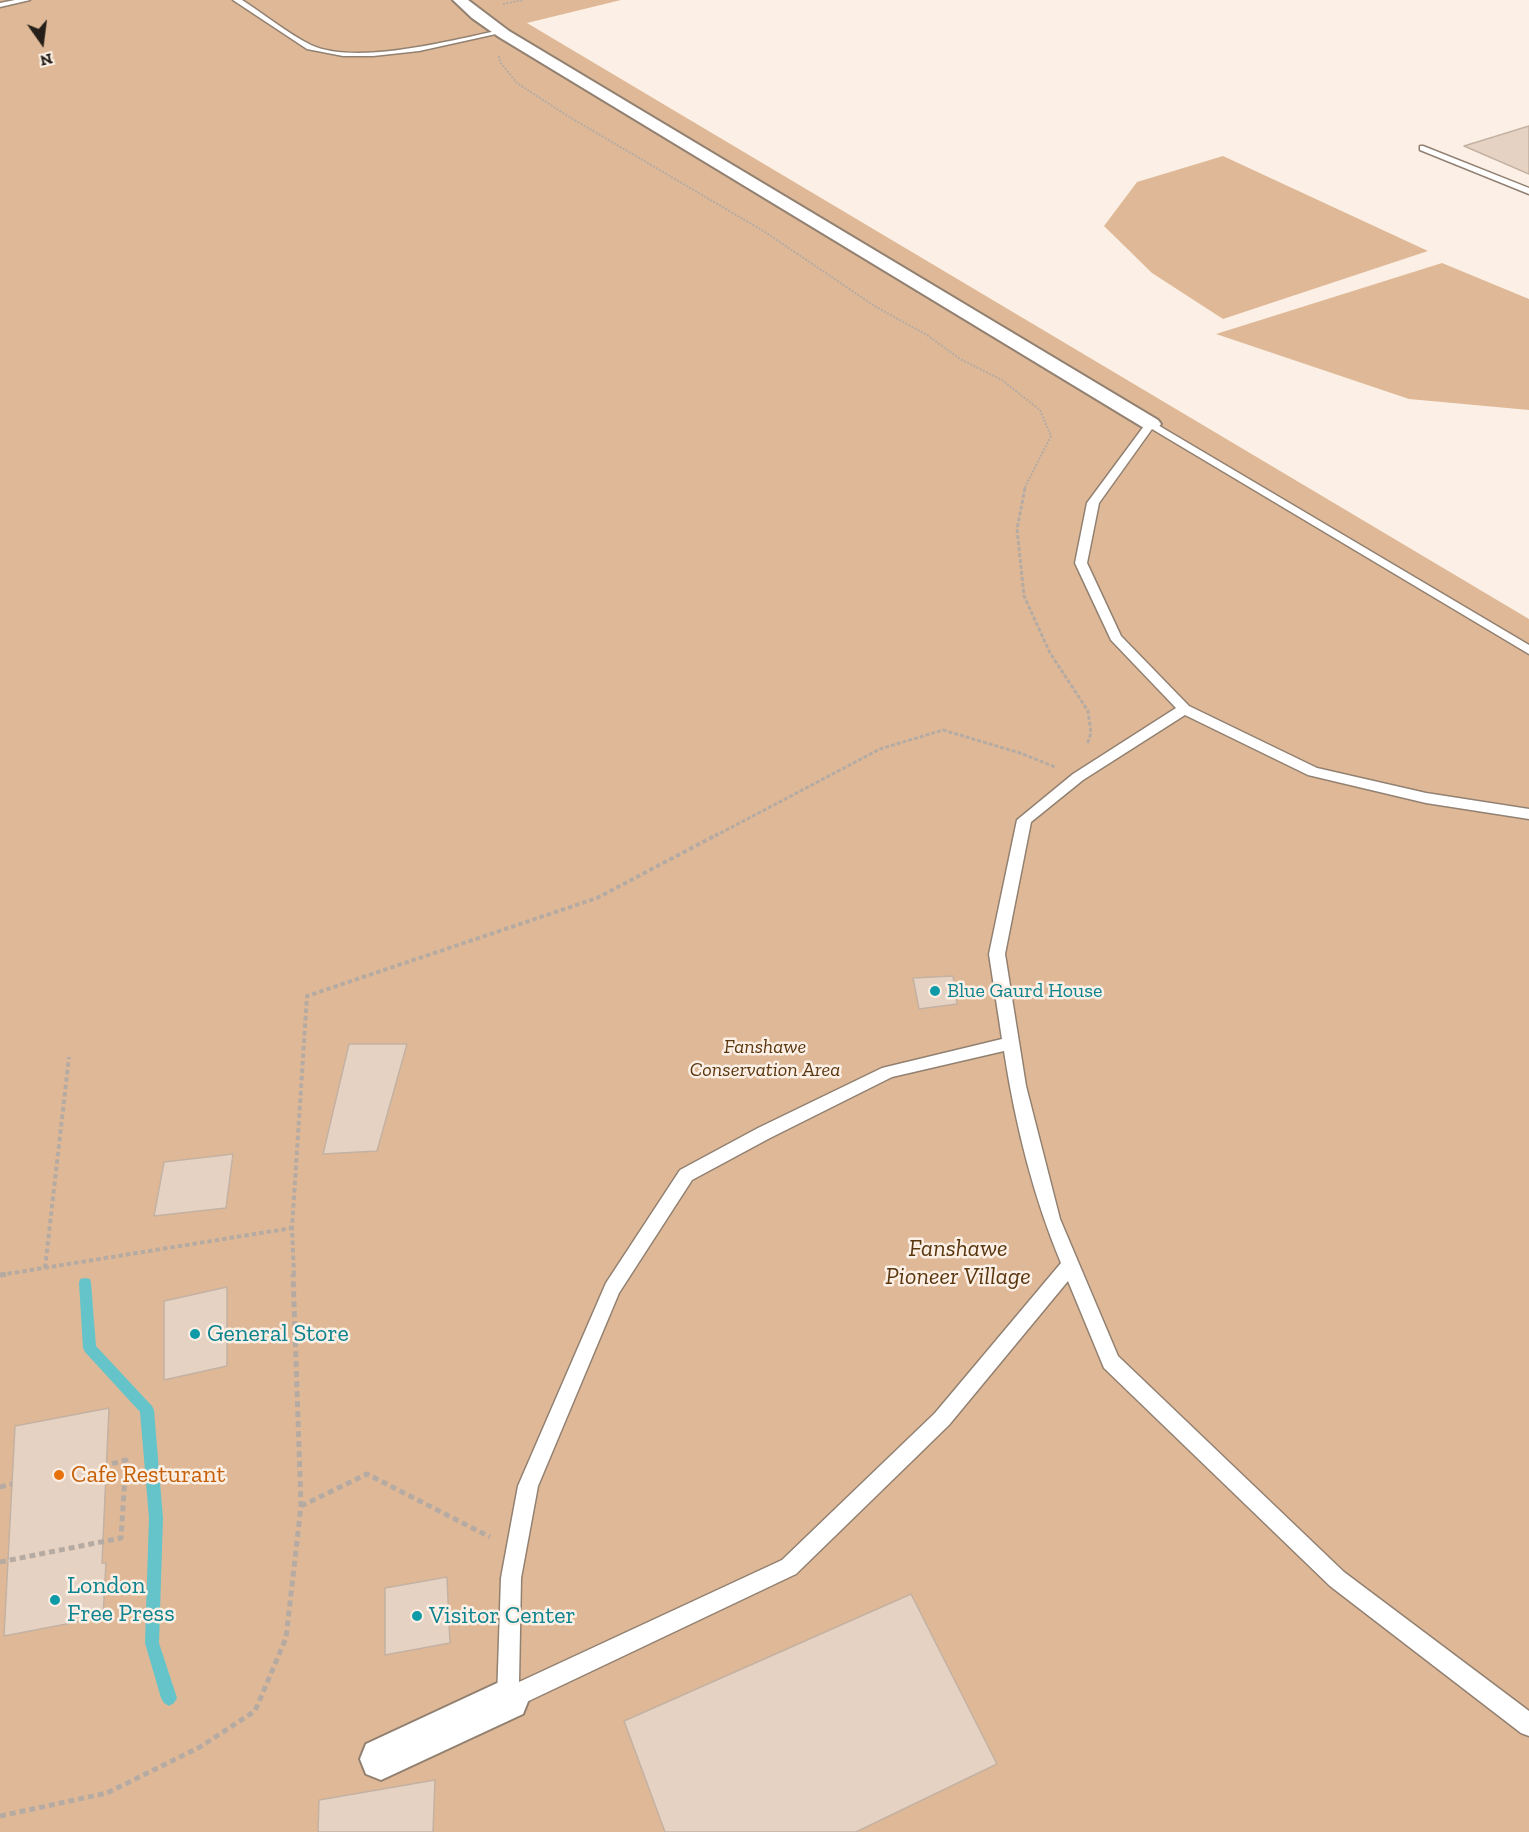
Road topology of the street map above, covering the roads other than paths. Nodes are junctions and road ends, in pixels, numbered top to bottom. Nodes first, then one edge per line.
1 (26, 0) edge
2 (237, 0) edge
3 (460, 0) edge
4 (0, 5) edge
5 (501, 32) junction
6 (1423, 148) dead end
7 (1529, 191) edge
8 (1151, 424) junction
9 (1529, 650) edge
10 (1184, 709) junction
11 (1529, 814) edge
12 (1011, 1043) junction
13 (1070, 1265) junction
14 (508, 1699) junction
15 (1529, 1725) edge
16 (381, 1759) dead end

1 - 4 lane
2 - 5 lane
3 - 5 street
5 - 8 street
6 - 7 lane
8 - 9 lane
8 - 10 lane
10 - 11 lane
10 - 12 lane
12 - 13 lane
12 - 14 lane
13 - 14 lane
13 - 15 lane
14 - 16 street

